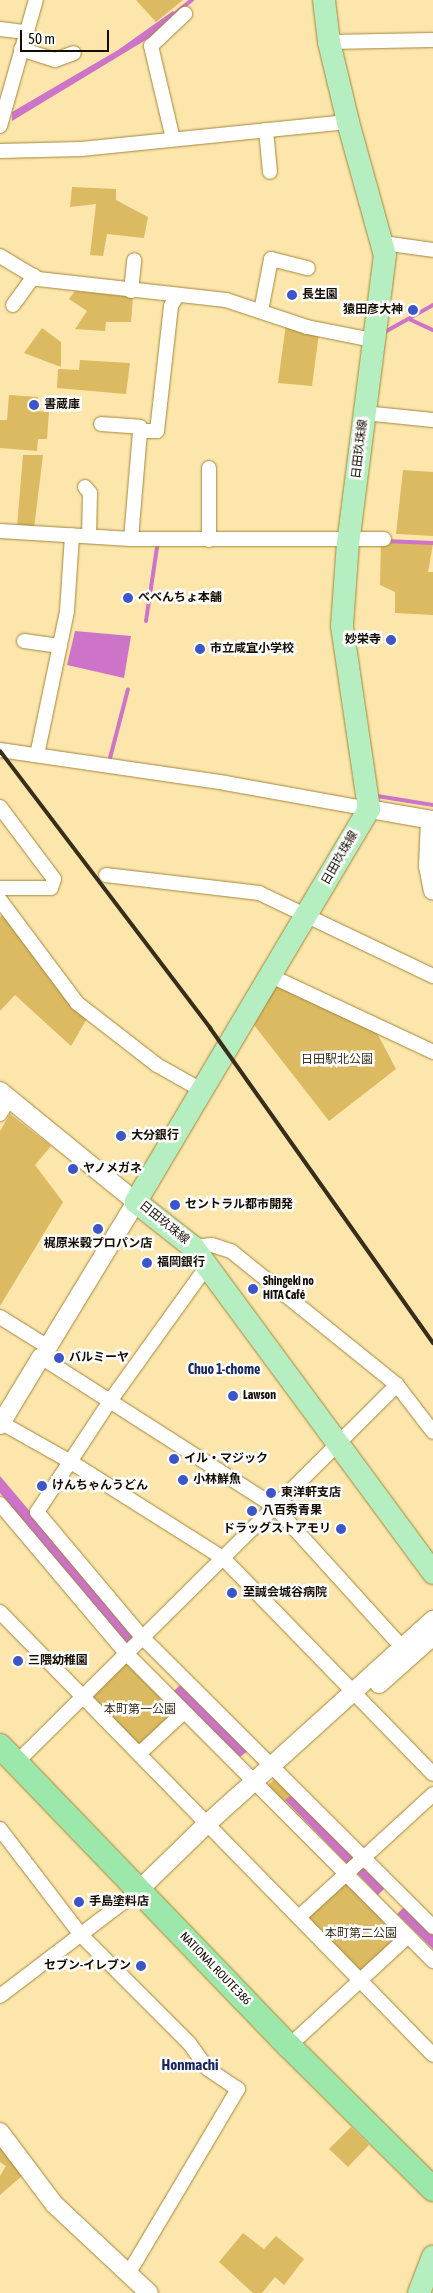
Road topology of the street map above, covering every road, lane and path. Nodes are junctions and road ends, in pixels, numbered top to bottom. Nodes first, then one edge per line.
1 (36, 0) edge
2 (324, 0) edge
3 (185, 14) dead end
4 (0, 29) edge
5 (26, 32) junction
6 (433, 40) edge
7 (329, 42) junction
8 (21, 49) junction
9 (74, 53) dead end
10 (2, 113) edge
11 (348, 122) junction
12 (0, 126) edge
13 (266, 130) junction
14 (173, 139) junction
15 (0, 151) edge
16 (270, 172) dead end
17 (383, 243) junction
18 (433, 250) edge
19 (0, 256) edge
20 (134, 260) dead end
21 (308, 268) dead end
22 (34, 276) junction
23 (131, 291) junction
24 (177, 296) junction
25 (14, 305) dead end
26 (261, 311) dead end
27 (372, 340) junction
28 (364, 413) junction
29 (433, 420) edge
30 (101, 424) dead end
31 (140, 431) junction
32 (209, 468) dead end
33 (86, 487) dead end
34 (0, 531) edge
35 (72, 535) junction
36 (89, 536) junction
37 (131, 539) junction
38 (384, 539) dead end
39 (209, 540) junction
40 (348, 541) junction
41 (24, 641) dead end
42 (60, 646) junction
43 (0, 750) edge
44 (37, 755) junction
45 (0, 807) edge
46 (369, 809) junction
47 (432, 820) edge
48 (106, 875) dead end
49 (0, 888) edge
50 (433, 891) edge
51 (0, 900) edge
52 (303, 913) junction
53 (271, 976) junction
54 (433, 976) edge
55 (433, 1052) edge
56 (196, 1087) junction
57 (3, 1101) edge
58 (160, 1161) junction
59 (136, 1202) junction
60 (193, 1247) junction
61 (207, 1266) junction
62 (0, 1317) edge
63 (44, 1352) junction
64 (397, 1385) junction
65 (110, 1401) junction
66 (0, 1423) edge
67 (433, 1432) edge
68 (340, 1443) junction
69 (72, 1462) junction
70 (0, 1504) edge
71 (274, 1506) junction
72 (223, 1558) junction
73 (433, 1573) edge
74 (0, 1612) edge
75 (433, 1620) edge
76 (433, 1636) edge
77 (142, 1637) junction
78 (402, 1647) junction
79 (126, 1653) junction
80 (82, 1695) junction
81 (356, 1697) junction
82 (184, 1712) junction
83 (0, 1746) edge
84 (140, 1753) junction
85 (16, 1763) junction
86 (276, 1769) junction
87 (433, 1774) edge
88 (256, 1787) junction
89 (433, 1794) edge
90 (211, 1827) junction
91 (0, 1829) edge
92 (362, 1859) junction
93 (345, 1875) junction
94 (139, 1890) junction
95 (299, 1917) junction
96 (433, 1927) edge
97 (81, 1935) junction
98 (408, 1936) junction
99 (433, 1961) edge
100 (359, 1979) junction
101 (0, 1996) edge
102 (289, 2046) junction
103 (433, 2055) edge
104 (0, 2132) edge
105 (433, 2189) edge
106 (433, 2257) edge
107 (128, 2274) junction
108 (149, 2293) edge
109 (419, 2293) edge

1 - 5 street
2 - 7 main road, 日田玖珠線
3 - 14 street
4 - 5 street
5 - 8 street
6 - 7 street
7 - 11 main road, 日田玖珠線
8 - 9 street
8 - 10 street
10 - 12 street
11 - 13 street
11 - 17 main road, 日田玖珠線
13 - 14 street
13 - 16 street
14 - 15 street
17 - 18 street
17 - 27 main road, 日田玖珠線
19 - 22 street
20 - 23 street
21 - 26 street
22 - 23 street
22 - 25 street
23 - 24 street
24 - 27 street
24 - 31 street
27 - 28 main road, 日田玖珠線
28 - 29 street
28 - 40 main road, 日田玖珠線
30 - 31 street
31 - 37 street
32 - 39 street
33 - 36 street
34 - 35 street
35 - 36 street
35 - 42 street
36 - 37 street
37 - 39 street
38 - 40 street
39 - 40 street
40 - 46 main road, 日田玖珠線
41 - 42 street
42 - 44 street
43 - 44 street
44 - 46 street
45 - 49 street
46 - 47 street
46 - 52 main road, 日田玖珠線
47 - 50 street
48 - 52 street
51 - 56 street
52 - 53 main road, 日田玖珠線
52 - 54 street
52 - 56 street
53 - 55 street
53 - 58 main road, 日田玖珠線
56 - 58 street
57 - 59 street
58 - 59 main road, 日田玖珠線
59 - 60 main road, 日田玖珠線
59 - 63 street
60 - 61 main road, 日田玖珠線
60 - 64 street
61 - 65 street
61 - 68 main road, 日田玖珠線
62 - 63 street
63 - 65 street
63 - 66 street
64 - 67 street
64 - 68 street
65 - 69 street
65 - 71 street
66 - 69 street
68 - 71 street
68 - 73 main road, 日田玖珠線
69 - 72 street
69 - 77 street
70 - 79 street
71 - 72 street
71 - 78 street
72 - 77 street
72 - 81 street
74 - 80 street
75 - 78 street
76 - 81 street
77 - 79 street
77 - 86 street
78 - 81 street
79 - 80 street
79 - 82 street
80 - 84 street
80 - 85 street
81 - 86 street
81 - 87 street
82 - 84 street
82 - 88 street
83 - 85 highway, NATIONAL ROUTE 386
84 - 90 street
85 - 94 highway, NATIONAL ROUTE 386
86 - 88 street
86 - 92 street
88 - 90 street
88 - 93 street
89 - 92 street
90 - 94 street
90 - 95 street
91 - 97 street
92 - 93 street
92 - 96 street
93 - 95 street
93 - 98 street
94 - 97 street
94 - 102 highway, NATIONAL ROUTE 386
95 - 100 street
97 - 101 street
97 - 107 street
98 - 99 street
98 - 100 street
100 - 102 street
100 - 103 street
102 - 105 highway, NATIONAL ROUTE 386
104 - 107 street
106 - 109 main road
107 - 108 street

